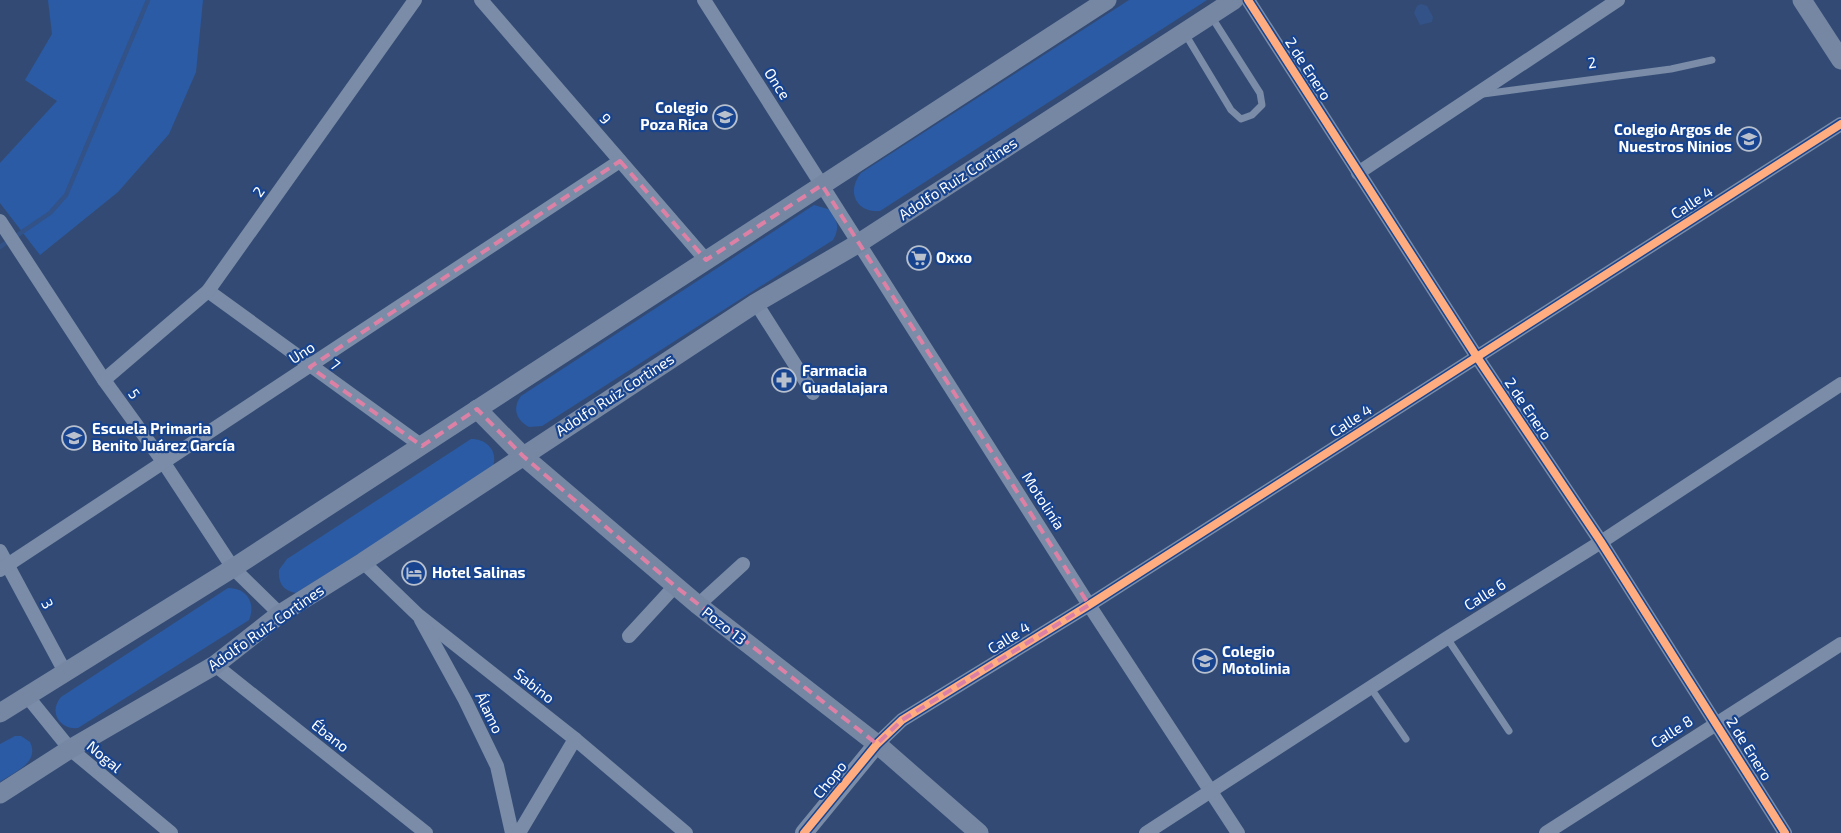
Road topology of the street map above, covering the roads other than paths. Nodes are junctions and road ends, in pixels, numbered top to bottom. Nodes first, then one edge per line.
1 (416, 0) edge
2 (481, 0) edge
3 (704, 0) edge
4 (1107, 0) edge
5 (1234, 0) edge
6 (1248, 0) edge
7 (1618, 0) edge
8 (1802, 0) edge
9 (1210, 15) junction
10 (1184, 32) junction
11 (1712, 60) dead end
12 (1841, 60) edge
13 (1475, 95) junction
14 (1841, 124) edge
15 (620, 162) junction
16 (1358, 173) junction
17 (822, 185) junction
18 (0, 220) edge
19 (859, 243) junction
20 (706, 260) junction
21 (208, 291) junction
22 (756, 303) junction
23 (1477, 357) junction
24 (310, 367) junction
25 (104, 380) junction
26 (1841, 384) edge
27 (813, 393) dead end
28 (477, 409) junction
29 (422, 446) junction
30 (523, 456) junction
31 (164, 463) junction
32 (1601, 542) junction
33 (0, 551) edge
34 (363, 562) junction
35 (742, 564) dead end
36 (4, 567) edge
37 (234, 568) junction
38 (675, 586) junction
39 (1089, 604) junction
40 (698, 605) junction
41 (280, 614) junction
42 (418, 615) junction
43 (629, 636) dead end
44 (1447, 638) junction
45 (1841, 644) edge
46 (214, 665) junction
47 (65, 672) junction
48 (1370, 687) junction
49 (27, 696) junction
50 (0, 712) edge
51 (1716, 723) junction
52 (1509, 731) dead end
53 (575, 739) junction
54 (1406, 740) dead end
55 (877, 744) junction
56 (70, 749) junction
57 (1212, 791) junction
58 (0, 794) edge
59 (171, 833) edge
60 (426, 833) edge
61 (512, 833) edge
62 (519, 833) edge
63 (686, 833) edge
64 (804, 833) edge
65 (979, 833) edge
66 (1146, 833) edge
67 (1238, 833) edge
68 (1546, 833) edge
69 (1786, 833) edge

1 - 21 street, 2
2 - 15 street, 9
3 - 17 street, Once
4 - 17 main road
5 - 9 main road, Adolfo Ruiz Cortines
6 - 16 street, 2 de Enero
7 - 13 street, 2
8 - 12 main road
9 - 10 main road, Adolfo Ruiz Cortines
9 - 10 lane
10 - 19 main road, Adolfo Ruiz Cortines
11 - 13 lane, 2
13 - 16 street, 2
14 - 23 street, Calle 4
15 - 20 street, 9
15 - 24 street, Uno
16 - 23 street, 2 de Enero
17 - 19 street, Motolinía
17 - 20 main road
18 - 25 street, 5
19 - 22 main road, Adolfo Ruiz Cortines
19 - 39 street, Motolinía
20 - 28 main road
21 - 24 street, 7
21 - 25 street, 2
22 - 27 street
22 - 30 main road, Adolfo Ruiz Cortines
23 - 32 street, 2 de Enero
23 - 39 street, Calle 4
24 - 29 street, 7
24 - 31 street, Uno
25 - 31 street, 5
26 - 32 street, Calle 6
28 - 29 main road
28 - 30 main road, Pozo 13
29 - 37 main road
30 - 34 main road, Adolfo Ruiz Cortines
30 - 38 main road, Pozo 13
31 - 36 street, Uno
31 - 37 street, 5
32 - 44 street, Calle 6
32 - 51 street, 2 de Enero
33 - 36 street, 3
34 - 41 main road, Adolfo Ruiz Cortines
34 - 42 street, Sabino
35 - 40 street
36 - 47 street, 3
37 - 41 street, 5
37 - 47 main road
38 - 40 main road, Pozo 13
38 - 43 street
39 - 55 street, Calle 4
39 - 57 street, Motolinía
40 - 55 main road, Pozo 13
41 - 46 main road, Adolfo Ruiz Cortines
42 - 53 street, Sabino
42 - 61 street, Álamo
44 - 48 street, Calle 6
44 - 52 lane
45 - 51 street, Calle 8
46 - 56 main road, Adolfo Ruiz Cortines
46 - 60 street, Ébano
47 - 49 main road
48 - 54 lane
48 - 57 street, Calle 6
49 - 50 main road
49 - 56 street, Nogal
51 - 68 street, Calle 8
51 - 69 street, 2 de Enero
53 - 62 street
53 - 63 street, Sabino
55 - 64 street, Chopo
55 - 65 main road, Pozo 13
56 - 58 main road, Adolfo Ruiz Cortines
56 - 59 street, Nogal
57 - 66 street, Calle 6
57 - 67 street, Motolinía

